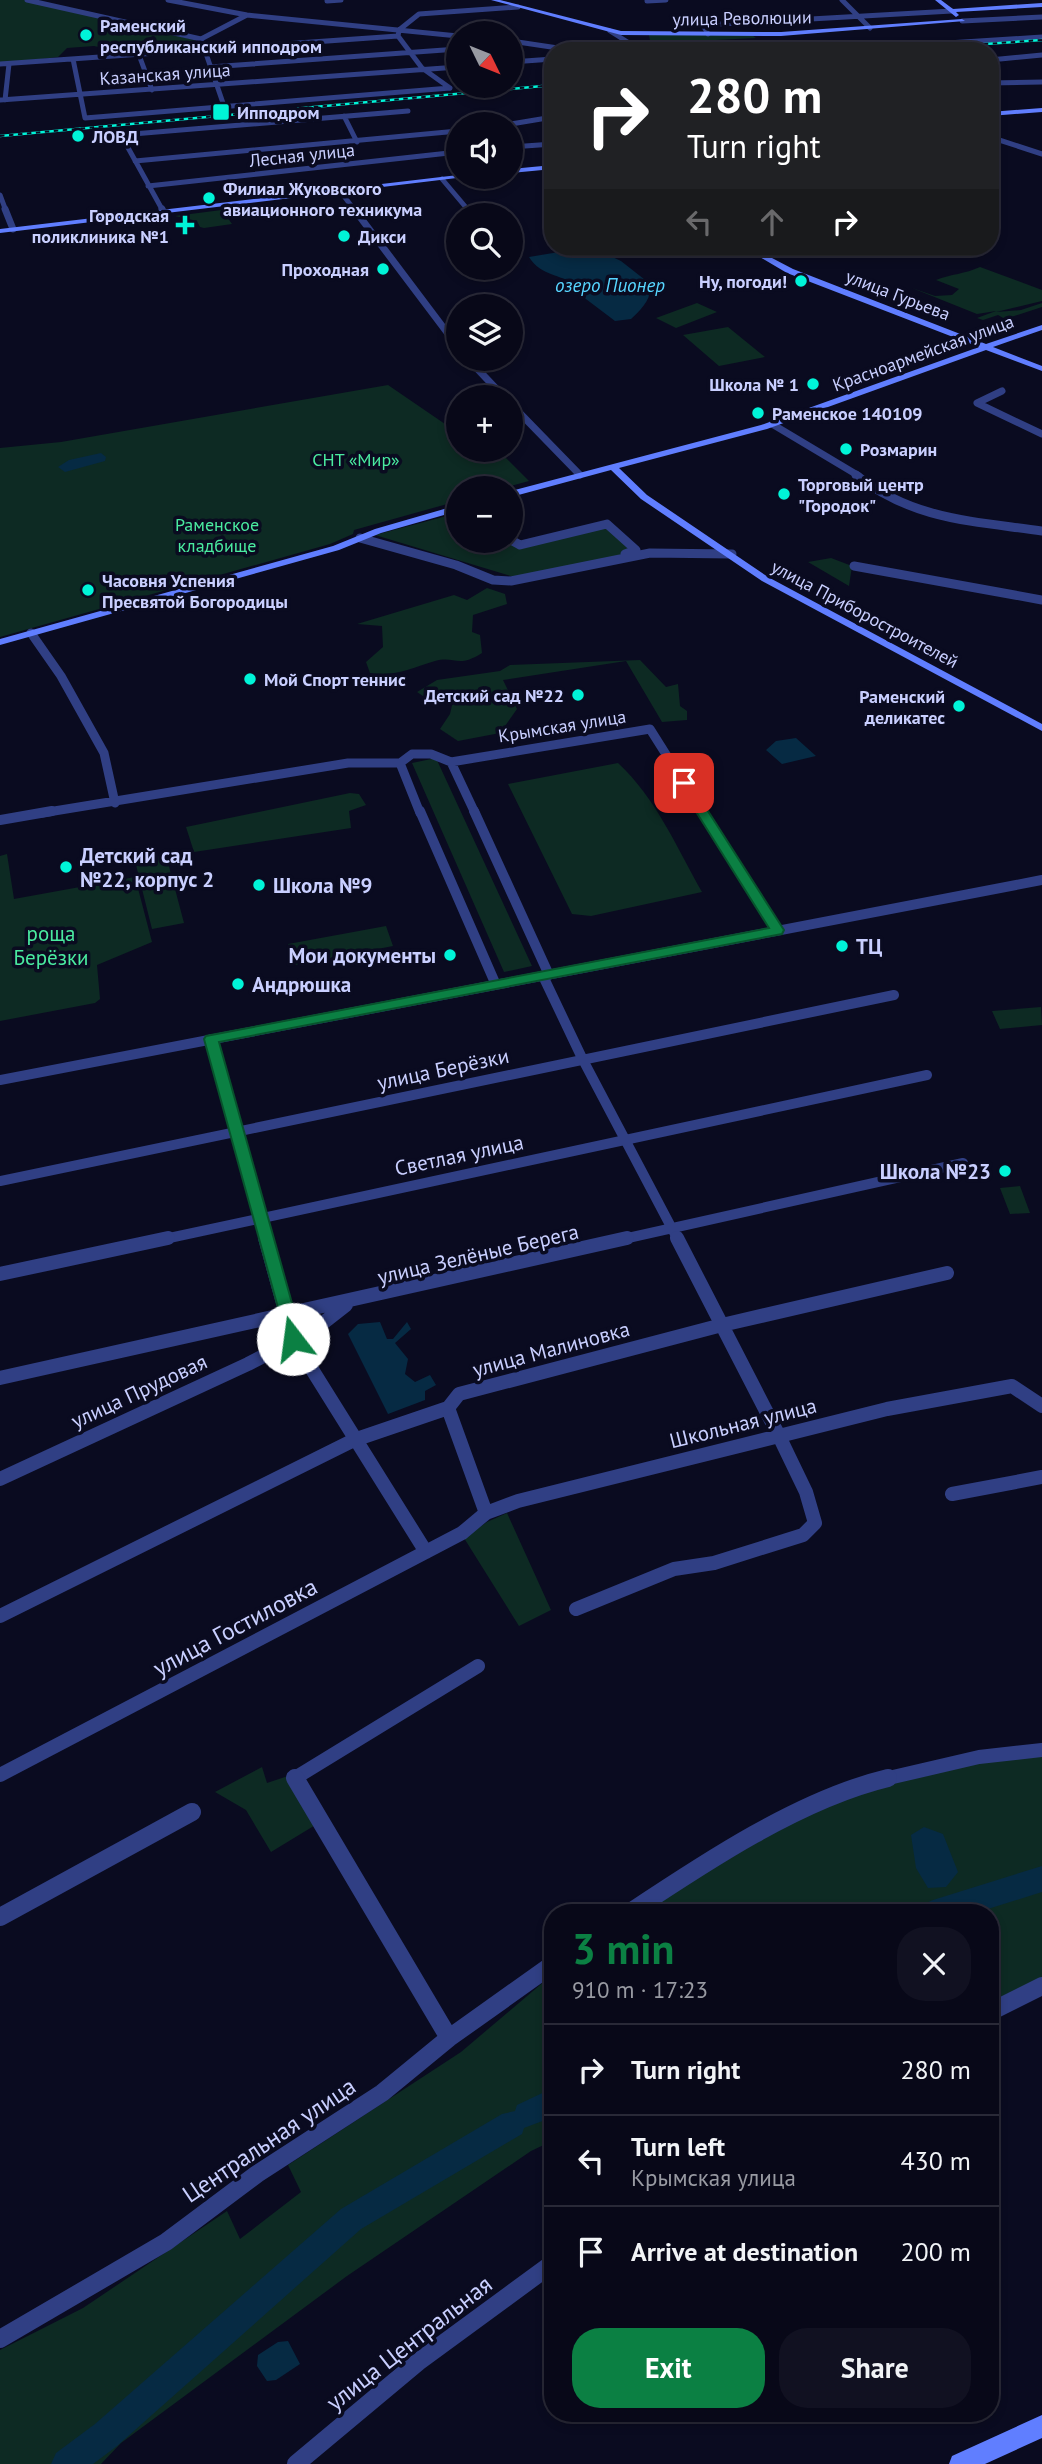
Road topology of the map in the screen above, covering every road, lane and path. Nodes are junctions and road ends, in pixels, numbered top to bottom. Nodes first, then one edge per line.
1 (27, 0) edge
2 (67, 0) edge
3 (168, 0) edge
4 (328, 0) edge
5 (341, 0) edge
6 (494, 0) edge
7 (666, 0) edge
8 (842, 0) edge
9 (938, 0) edge
10 (647, 1) edge
11 (1042, 5) edge
12 (49, 6) junction
13 (518, 7) junction
14 (952, 11) junction
15 (247, 15) junction
16 (858, 16) junction
17 (1042, 17) edge
18 (994, 19) junction
19 (962, 21) junction
20 (870, 28) junction
21 (1012, 29) dead end
22 (610, 31) junction
23 (398, 33) junction
24 (708, 34) junction
25 (446, 35) edge
26 (1042, 37) edge
27 (201, 39) junction
28 (628, 42) edge
29 (964, 42) edge
30 (523, 43) edge
31 (544, 46) edge
32 (204, 50) junction
33 (446, 50) edge
34 (410, 53) junction
35 (139, 55) junction
36 (1042, 55) edge
37 (73, 59) junction
38 (999, 59) edge
39 (544, 60) edge
40 (523, 61) edge
41 (0, 64) edge
42 (9, 64) junction
43 (211, 67) junction
44 (446, 67) edge
45 (426, 69) junction
46 (999, 82) edge
47 (1042, 82) edge
48 (215, 85) junction
49 (446, 85) edge
50 (0, 86) edge
51 (8, 86) junction
52 (446, 88) edge
53 (152, 90) junction
54 (80, 94) junction
55 (3, 100) edge
56 (224, 106) junction
57 (1042, 110) edge
58 (408, 111) dead end
59 (999, 113) edge
60 (344, 116) junction
61 (544, 118) edge
62 (523, 122) edge
63 (446, 132) edge
64 (999, 140) edge
65 (357, 142) junction
66 (544, 145) edge
67 (523, 147) edge
68 (446, 153) edge
69 (1042, 154) edge
70 (135, 161) junction
71 (544, 168) edge
72 (523, 170) edge
73 (442, 179) junction
74 (446, 179) edge
75 (148, 186) junction
76 (341, 192) junction
77 (0, 195) edge
78 (463, 203) edge
79 (163, 213) junction
80 (13, 229) junction
81 (0, 231) edge
82 (762, 256) edge
83 (1042, 327) edge
84 (446, 331) edge
85 (986, 345) junction
86 (1042, 369) edge
87 (479, 371) edge
88 (493, 385) edge
89 (1002, 391) dead end
90 (523, 416) edge
91 (772, 424) junction
92 (1042, 435) edge
93 (613, 467) junction
94 (580, 475) junction
95 (523, 491) edge
96 (446, 512) edge
97 (1042, 531) edge
98 (360, 538) junction
99 (523, 544) edge
100 (732, 554) junction
101 (449, 556) dead end
102 (854, 566) dead end
103 (1042, 600) edge
104 (31, 633) junction
105 (0, 642) edge
106 (1042, 728) edge
107 (451, 762) junction
108 (400, 763) junction
109 (115, 803) junction
110 (0, 820) edge
111 (1042, 880) edge
112 (777, 930) junction
113 (546, 975) junction
114 (496, 985) junction
115 (894, 995) dead end
116 (211, 1039) junction
117 (582, 1058) junction
118 (927, 1075) dead end
119 (0, 1080) edge
120 (238, 1132) junction
121 (626, 1138) junction
122 (963, 1163) dead end
123 (0, 1181) edge
124 (262, 1216) junction
125 (673, 1229) junction
126 (947, 1273) dead end
127 (0, 1274) edge
128 (349, 1303) junction
129 (287, 1316) junction
130 (722, 1325) junction
131 (293, 1339) junction
132 (0, 1378) edge
133 (1042, 1406) edge
134 (448, 1408) junction
135 (779, 1436) junction
136 (354, 1440) junction
137 (1042, 1477) edge
138 (0, 1479) edge
139 (952, 1494) dead end
140 (486, 1513) junction
141 (426, 1552) junction
142 (576, 1609) dead end
143 (0, 1616) edge
144 (478, 1666) dead end
145 (1042, 1750) edge
146 (0, 1775) edge
147 (192, 1812) dead end
148 (642, 1904) edge
149 (0, 1917) edge
150 (544, 1970) edge
151 (1042, 1986) edge
152 (999, 2008) edge
153 (449, 2038) junction
154 (544, 2270) edge
155 (0, 2339) edge
156 (1042, 2426) edge
157 (296, 2464) edge
158 (960, 2464) edge

1 - 12 street
2 - 12 street
3 - 15 street
4 - 5 street
6 - 13 main road, улица Революции
7 - 10 street
8 - 16 street
9 - 14 main road
11 - 14 main road
12 - 27 street
13 - 22 main road, улица Революции
13 - 23 street
14 - 16 street
14 - 19 main road
15 - 23 street
15 - 27 street
16 - 20 street
16 - 24 street
17 - 18 street, улица Революции
18 - 19 street, улица Революции
18 - 21 street
19 - 20 main road, улица Революции
20 - 24 main road, улица Революции
22 - 24 main road, улица Революции
22 - 28 street
23 - 25 street
23 - 32 street
23 - 34 street
26 - 29 street
27 - 32 street
30 - 31 street
32 - 35 street
32 - 43 street
33 - 34 street
34 - 43 street
34 - 45 street
35 - 37 street
35 - 53 street
36 - 38 street
37 - 42 street
37 - 54 street
39 - 40 street
41 - 42 street
42 - 51 street
43 - 48 street
44 - 45 street, Казанская улица
45 - 48 street, Казанская улица
45 - 49 street
46 - 47 street
48 - 53 street, Казанская улица
48 - 56 street
50 - 51 street
51 - 55 street
52 - 56 street
53 - 54 street, Казанская улица
54 - 55 street, Казанская улица
54 - 56 street
57 - 59 main road
58 - 60 street
60 - 65 street
60 - 70 street
61 - 62 street
63 - 65 street
64 - 69 street
65 - 70 street
66 - 67 street
68 - 75 street, Лесная улица
70 - 75 street
71 - 72 main road
73 - 74 main road
73 - 76 main road
73 - 78 street
75 - 79 street
76 - 79 main road
76 - 84 street
77 - 80 street
79 - 80 main road
80 - 81 main road
82 - 85 main road, улица Гурьева
83 - 85 main road, Красноармейская улица
85 - 86 main road, улица Гурьева
85 - 91 main road, Красноармейская улица
87 - 88 street
89 - 92 street
90 - 94 street
91 - 93 main road, Красноармейская улица
91 - 97 street
93 - 94 main road, Красноармейская улица
93 - 100 main road, улица Приборостроителей
94 - 95 main road, Красноармейская улица
96 - 98 main road
98 - 100 street
98 - 104 main road
99 - 101 street
100 - 106 main road, улица Приборостроителей
102 - 103 street
104 - 105 main road
104 - 109 street
107 - 108 street, Крымская улица
107 - 112 street, Крымская улица
107 - 113 street
108 - 109 street
108 - 114 street
109 - 110 street
111 - 112 street
112 - 113 street
113 - 114 street
113 - 117 street
114 - 116 street
115 - 117 street, улица Берёзки
116 - 119 street
116 - 120 street
117 - 120 street, улица Берёзки
117 - 121 street
118 - 121 street, Светлая улица
120 - 123 street, улица Берёзки
120 - 124 street
121 - 124 street, Светлая улица
121 - 125 street
122 - 125 street, улица Зелёные Берега
124 - 127 street, Светлая улица
124 - 129 street
125 - 128 street, улица Зелёные Берега
125 - 130 street
126 - 130 street, улица Малиновка
128 - 129 street, улица Зелёные Берега
128 - 131 street, улица Прудовая
129 - 131 street
129 - 132 street, улица Зелёные Берега
130 - 134 street, улица Малиновка
130 - 135 street
131 - 136 street
131 - 138 street, улица Прудовая
133 - 135 street, Школьная улица
134 - 136 street, улица Малиновка
134 - 140 street
135 - 140 street, Школьная улица
135 - 142 street
136 - 141 street
136 - 143 street, улица Малиновка
137 - 139 street
140 - 141 street, улица Гостиловка
141 - 146 street, улица Гостиловка
144 - 153 street
145 - 148 street
147 - 149 street
150 - 153 street, Центральная улица
151 - 152 street
153 - 155 street, Центральная улица
154 - 157 street, улица Центральная
156 - 158 main road

